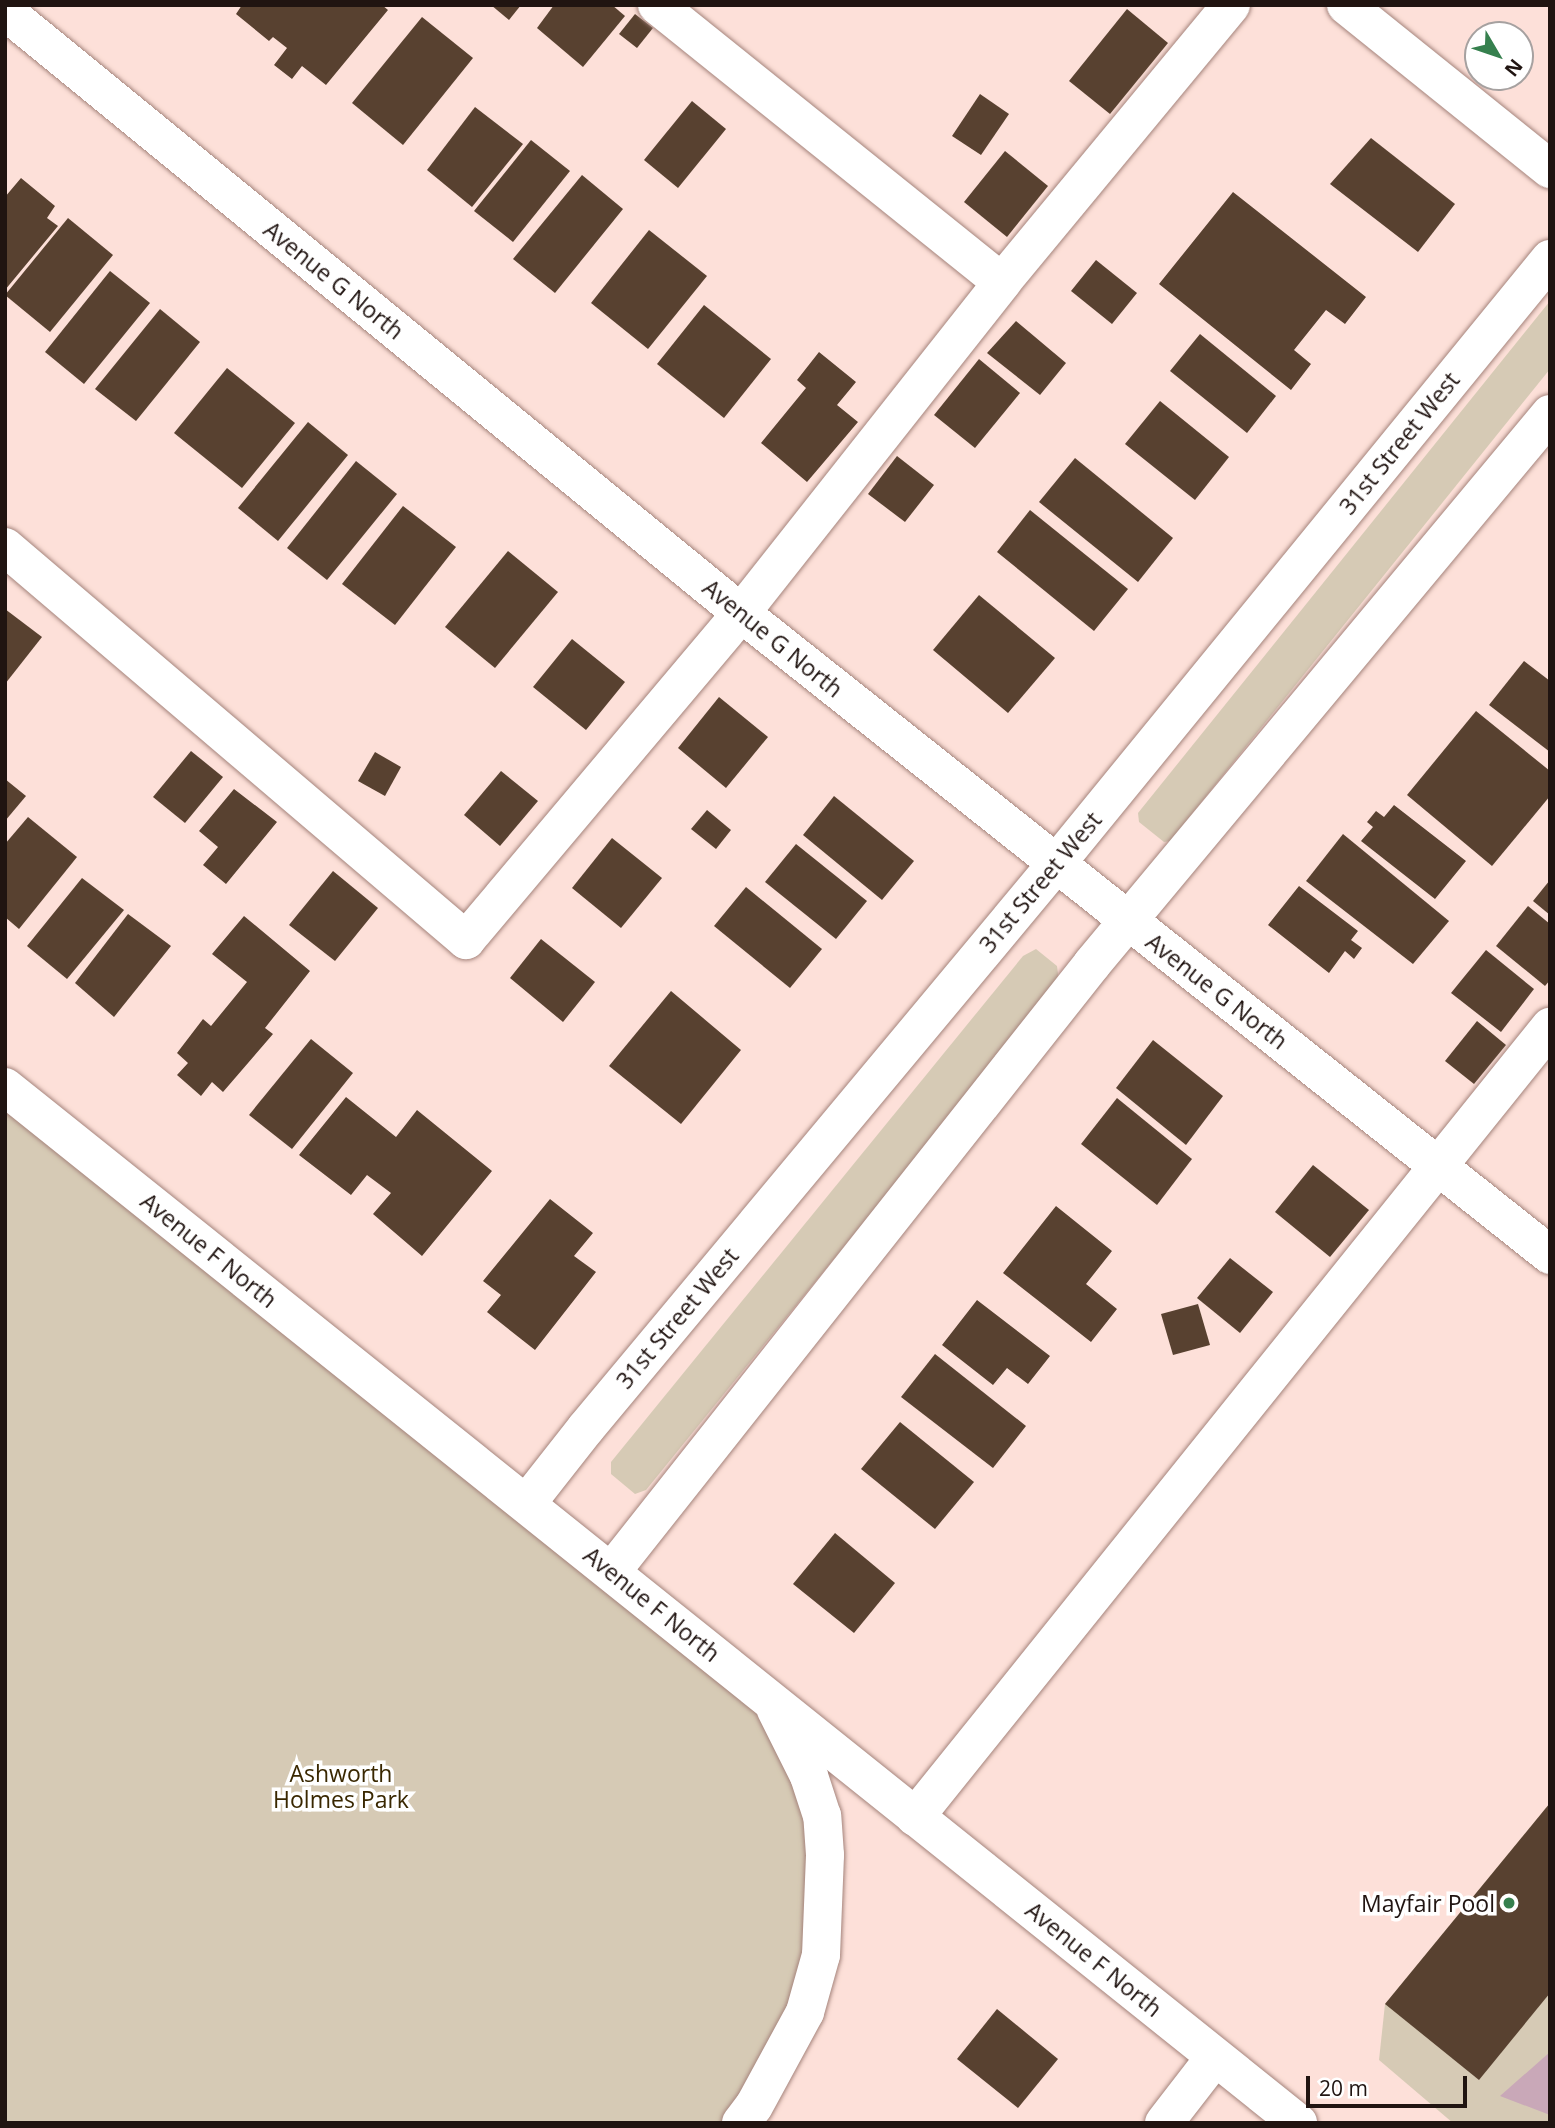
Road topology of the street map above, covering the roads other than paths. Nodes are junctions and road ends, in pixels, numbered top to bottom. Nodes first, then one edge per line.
1 (657, 5) edge
2 (1231, 5) edge
3 (1346, 5) edge
4 (5, 11) edge
5 (1550, 170) edge
6 (1550, 259) edge
7 (1002, 282) junction
8 (1550, 414) edge
9 (5, 548) edge
10 (741, 613) junction
11 (1056, 864) junction
12 (1129, 921) junction
13 (1550, 1027) edge
14 (5, 1087) edge
15 (1440, 1166) junction
16 (1550, 1255) edge
17 (527, 1503) junction
18 (612, 1571) junction
19 (772, 1702) junction
20 (915, 1817) junction
21 (1215, 2057) junction
22 (741, 2123) edge
23 (1164, 2123) edge
24 (1298, 2123) edge

1 - 7 street
2 - 7 street
3 - 5 street
4 - 10 street, Avenue G North
6 - 11 street, 31st Street West
7 - 10 street
8 - 12 street
9 - 10 street
10 - 11 street, Avenue G North
11 - 12 street, Avenue G North
11 - 17 street, 31st Street West
12 - 15 street, Avenue G North
12 - 18 street
13 - 15 street
14 - 17 street, Avenue F North
15 - 16 street, Avenue G North
15 - 20 street
17 - 18 street, Avenue F North
18 - 19 street, Avenue F North
19 - 20 street, Avenue F North
19 - 22 street
20 - 21 street, Avenue F North
21 - 23 street
21 - 24 street, Avenue F North

